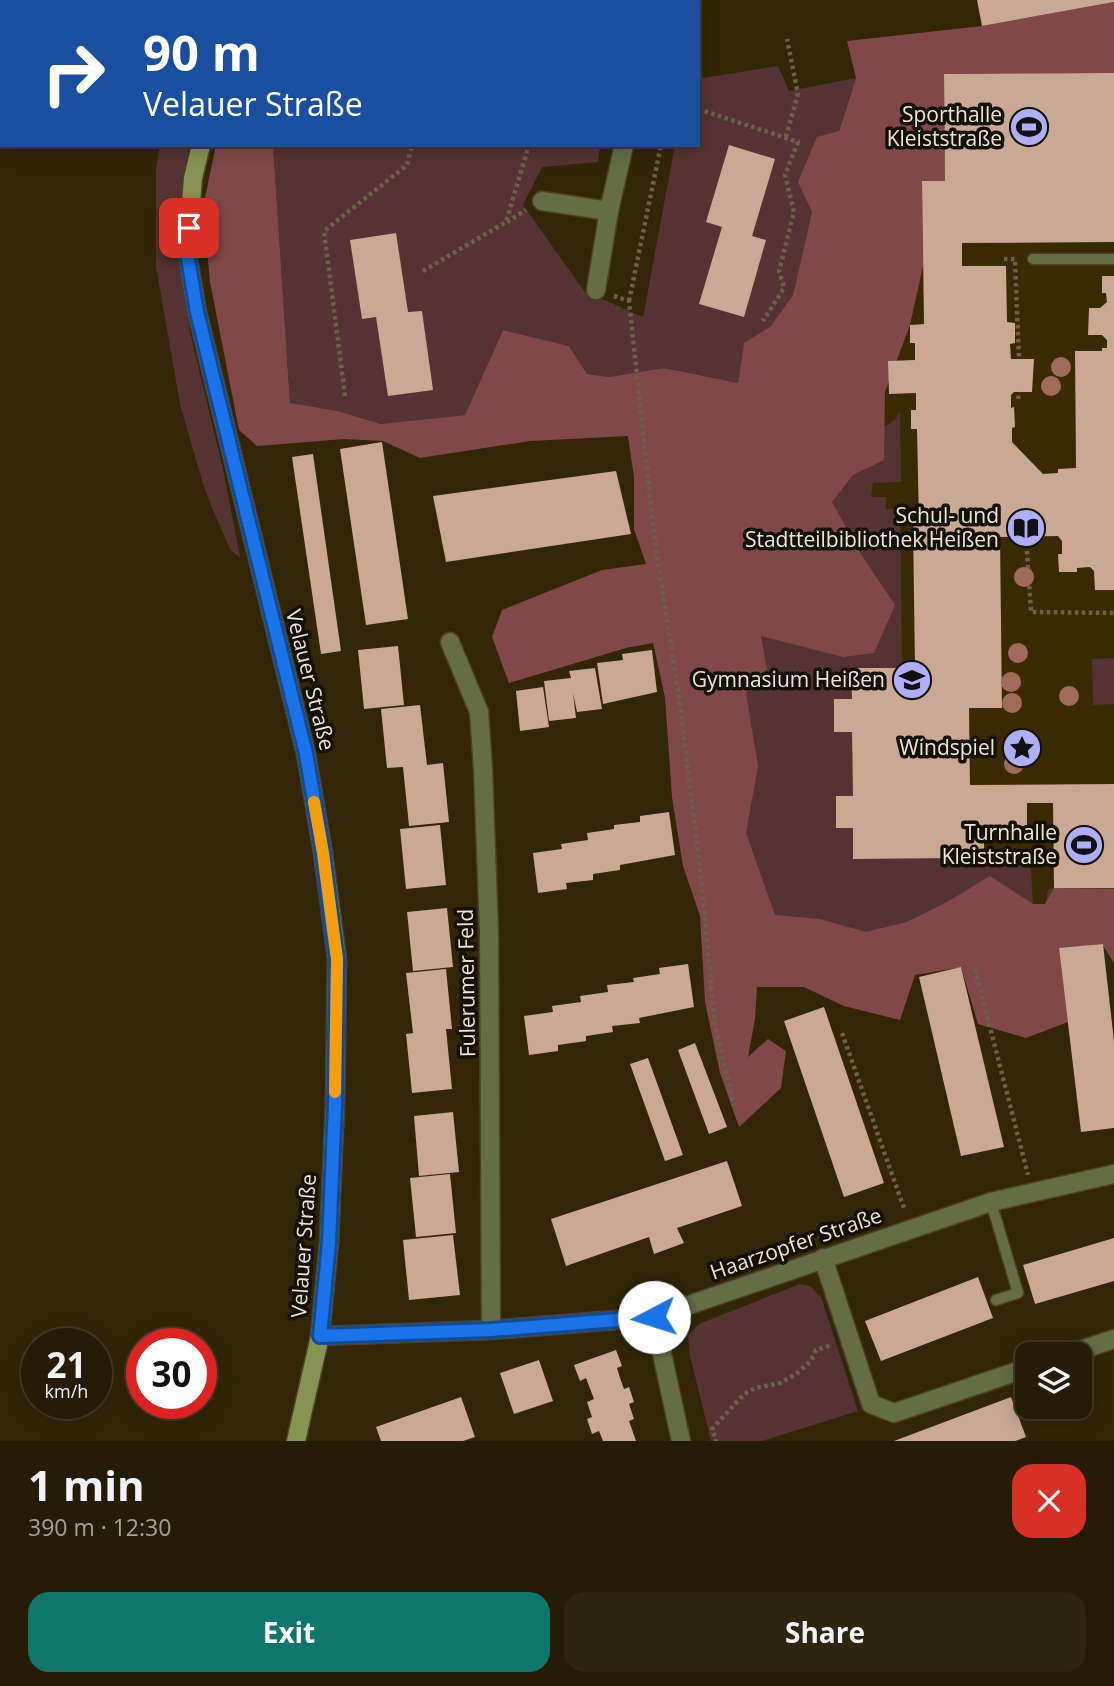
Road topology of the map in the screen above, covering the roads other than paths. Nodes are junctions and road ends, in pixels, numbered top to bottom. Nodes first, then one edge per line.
1 (201, 147) edge
2 (624, 147) edge
3 (542, 201) dead end
4 (609, 211) junction
5 (1033, 259) dead end
6 (1114, 259) edge
7 (596, 290) road end
8 (450, 642) dead end
9 (1114, 1174) edge
10 (991, 1202) junction
11 (823, 1258) junction
12 (996, 1300) dead end
13 (654, 1317) junction
14 (491, 1330) junction
15 (320, 1336) junction
16 (1114, 1339) edge
17 (1092, 1346) edge
18 (1015, 1372) edge
19 (296, 1441) edge
20 (681, 1441) edge

1 - 15 main road, Velauer Straße
2 - 4 street
3 - 4 street
4 - 7 street
5 - 6 lane
8 - 14 street, Fulerumer Feld
9 - 10 street, Haarzopfer Straße
10 - 11 street, Haarzopfer Straße
10 - 12 lane
11 - 13 street, Haarzopfer Straße
11 - 18 street
13 - 14 street, Haarzopfer Straße
13 - 20 street
14 - 15 street, Haarzopfer Straße
15 - 19 main road, Velauer Straße
16 - 17 street

